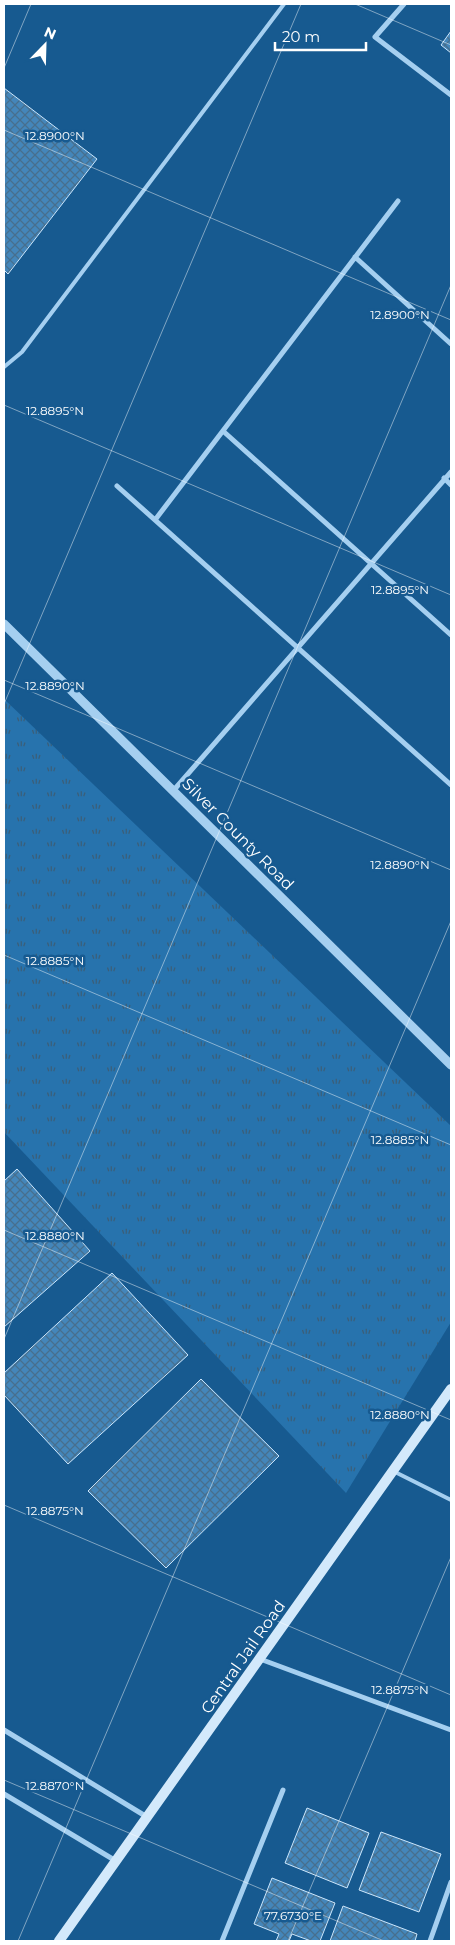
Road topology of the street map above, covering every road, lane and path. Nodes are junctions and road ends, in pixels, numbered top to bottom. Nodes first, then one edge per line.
1 (284, 4) edge
2 (404, 4) edge
3 (451, 95) edge
4 (398, 201) dead end
5 (355, 257) junction
6 (451, 344) edge
7 (4, 367) edge
8 (223, 431) junction
9 (451, 472) edge
10 (444, 478) junction
11 (451, 485) edge
12 (117, 486) dead end
13 (155, 520) junction
14 (370, 564) junction
15 (4, 624) edge
16 (451, 635) edge
17 (298, 648) junction
18 (451, 785) edge
19 (173, 791) junction
20 (451, 1065) edge
21 (451, 1389) edge
22 (393, 1471) junction
23 (451, 1500) edge
24 (259, 1659) junction
25 (4, 1730) edge
26 (451, 1730) edge
27 (282, 1790) dead end
28 (4, 1794) edge
29 (147, 1817) junction
30 (116, 1861) junction
31 (451, 1882) edge
32 (59, 1941) edge
33 (222, 1941) edge
34 (430, 1941) edge

1 - 7 lane
2 - 3 street
4 - 5 street
5 - 6 street
5 - 8 street
8 - 13 street
8 - 14 street
9 - 10 street
10 - 11 street
10 - 14 street
12 - 13 street
13 - 17 street
14 - 16 street
14 - 17 street
15 - 19 street, Silver County Road
17 - 18 street
17 - 19 street
19 - 20 street, Silver County Road
21 - 22 main road, Central Jail Road
22 - 23 lane
22 - 24 main road, Central Jail Road
24 - 26 street
24 - 29 main road, Central Jail Road
25 - 29 street
27 - 33 street
28 - 30 street
29 - 30 main road, Central Jail Road
30 - 32 main road, Central Jail Road
31 - 34 street

